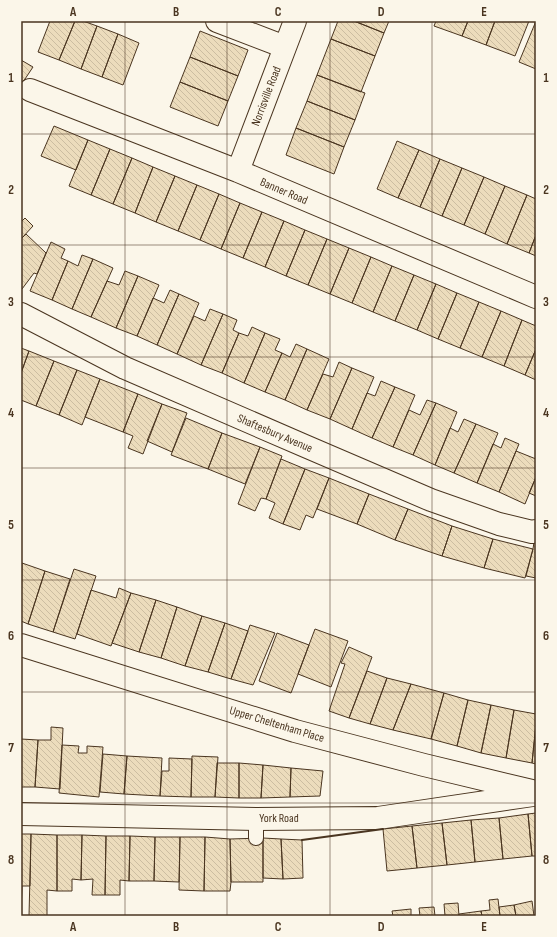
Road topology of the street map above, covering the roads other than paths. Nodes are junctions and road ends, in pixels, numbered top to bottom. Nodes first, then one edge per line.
1 (217, 21) edge
2 (295, 21) edge
3 (285, 47) junction
4 (30, 90) dead end
5 (238, 171) junction
6 (536, 297) edge
7 (21, 314) edge
8 (536, 531) edge
9 (21, 645) edge
10 (536, 792) edge
11 (536, 795) edge
12 (21, 814) edge

1 - 3 street
2 - 3 street, Norrisville Road
3 - 5 street, Norrisville Road
4 - 5 street, Banner Road
5 - 6 street, Banner Road
7 - 8 street, Shaftesbury Avenue
9 - 10 street, Upper Cheltenham Place
11 - 12 street, York Road

